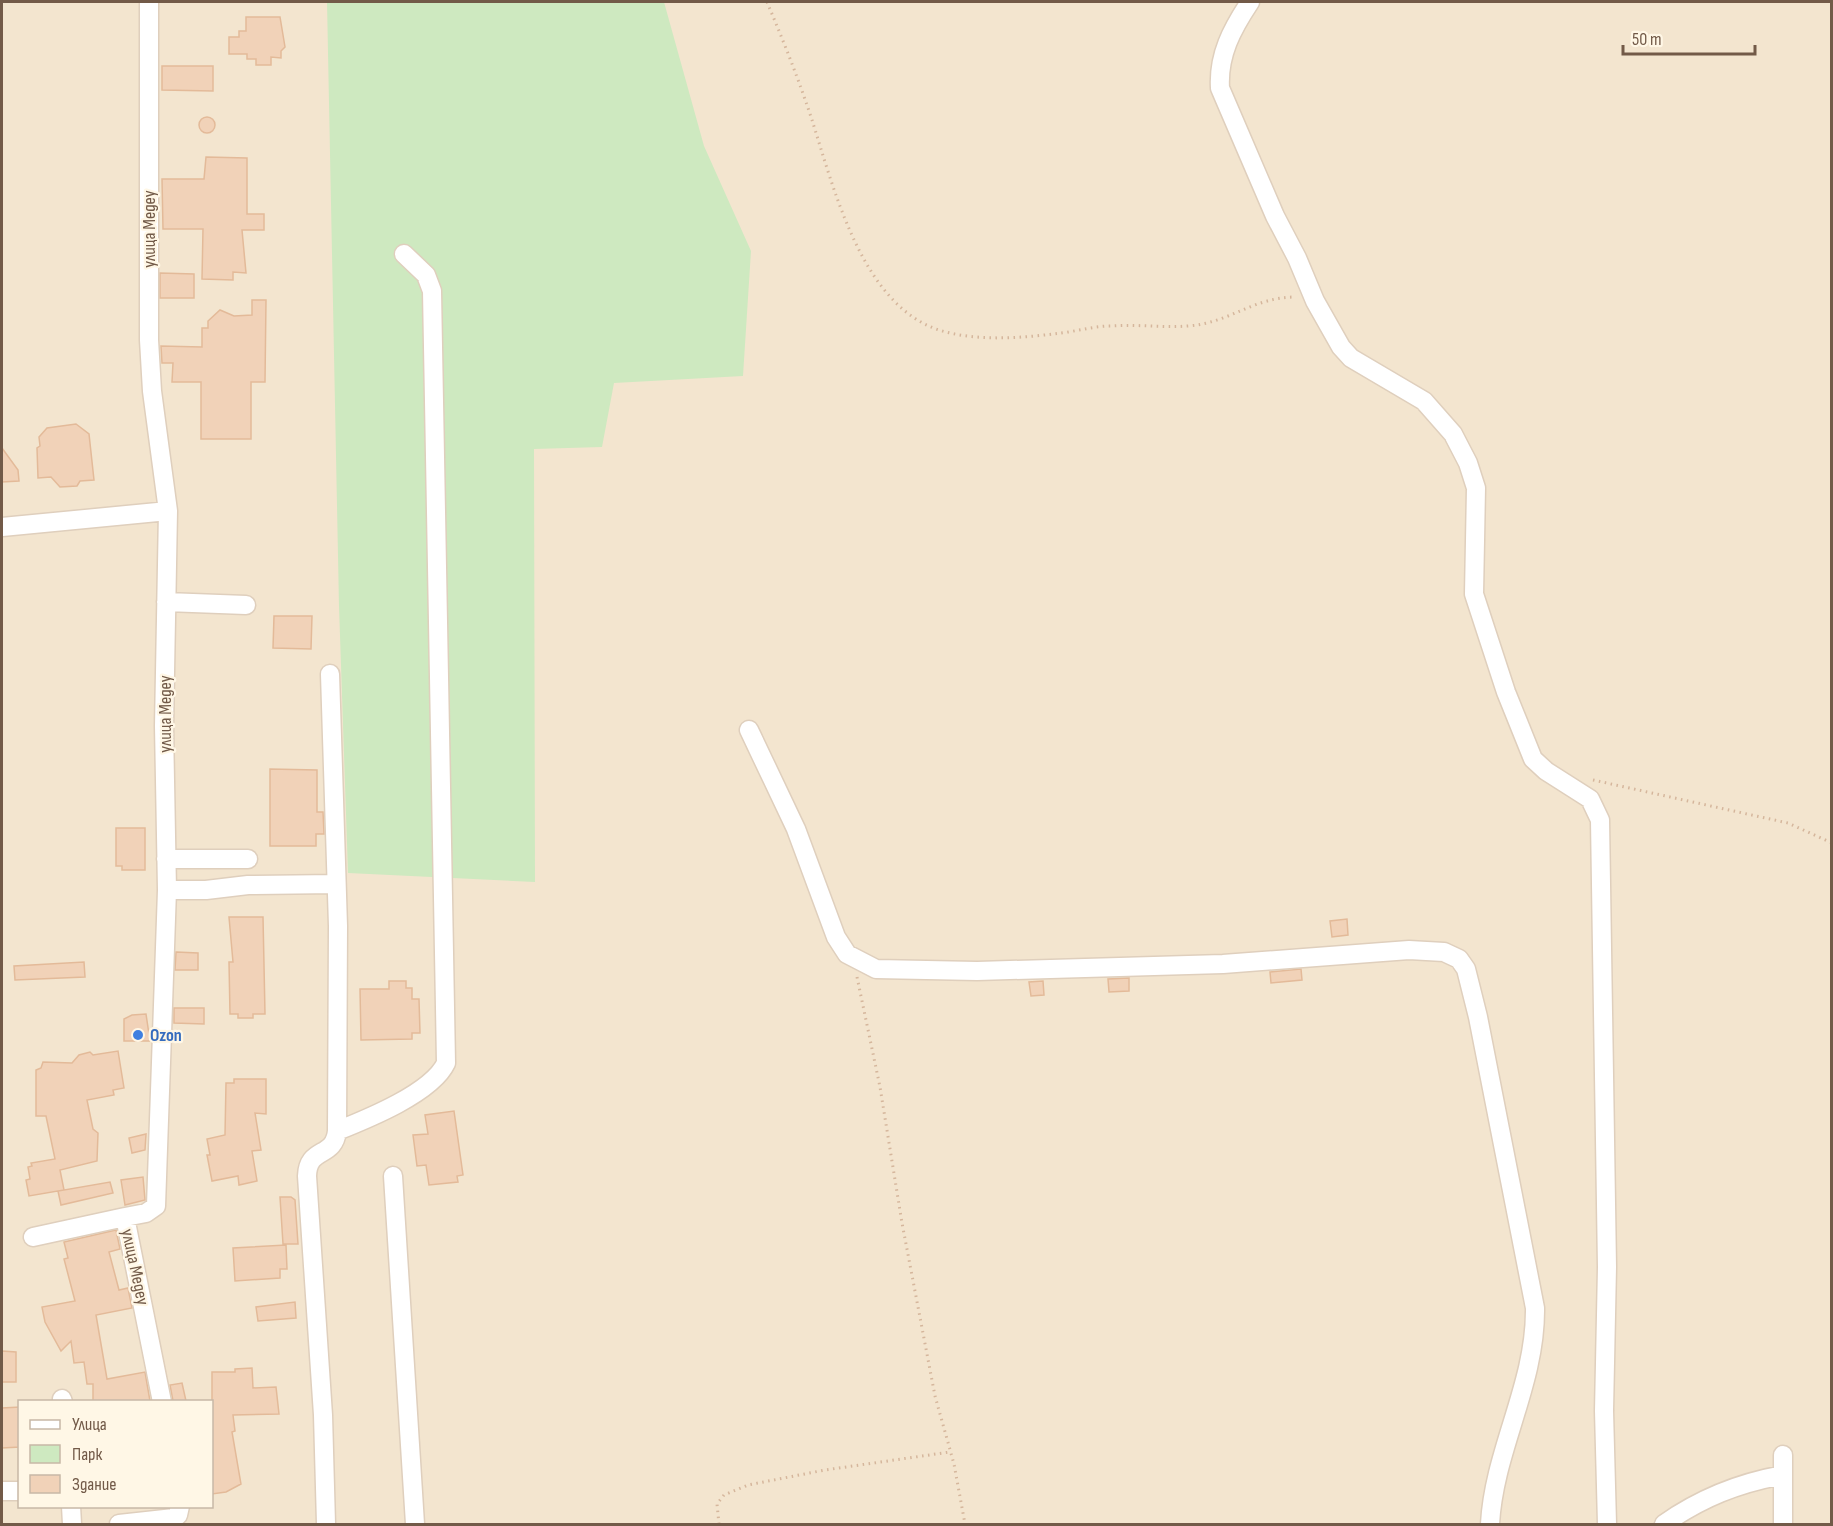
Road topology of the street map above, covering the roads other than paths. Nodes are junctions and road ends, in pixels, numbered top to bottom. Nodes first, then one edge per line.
1 (149, 2) edge
2 (1250, 2) edge
3 (404, 255) dead end
4 (168, 511) junction
5 (2, 527) edge
6 (166, 602) junction
7 (246, 605) dead end
8 (330, 674) dead end
9 (749, 730) dead end
10 (166, 858) junction
11 (248, 859) dead end
12 (336, 884) junction
13 (167, 890) junction
14 (337, 1131) junction
15 (393, 1176) dead end
16 (125, 1217) junction
17 (33, 1237) dead end
18 (162, 1400) edge
19 (1783, 1455) dead end
20 (1783, 1475) junction
21 (2, 1491) edge
22 (18, 1491) edge
23 (71, 1508) edge
24 (177, 1512) edge
25 (72, 1524) edge
26 (119, 1524) edge
27 (326, 1524) edge
28 (415, 1524) edge
29 (1490, 1524) edge
30 (1607, 1524) edge
31 (1664, 1524) edge
32 (1783, 1524) edge

1 - 4 street, улица Медеу
2 - 30 street
3 - 14 street
4 - 5 street
4 - 6 street, улица Медеу
6 - 7 street
6 - 10 street, улица Медеу
8 - 12 street
9 - 29 street
10 - 11 street
10 - 13 street, улица Медеу
12 - 13 street
12 - 14 street
13 - 16 street, улица Медеу
14 - 27 street
15 - 28 street
16 - 17 street
16 - 18 street, улица Медеу
19 - 20 street
20 - 31 street
20 - 32 street
21 - 22 street
23 - 25 street
24 - 26 street

